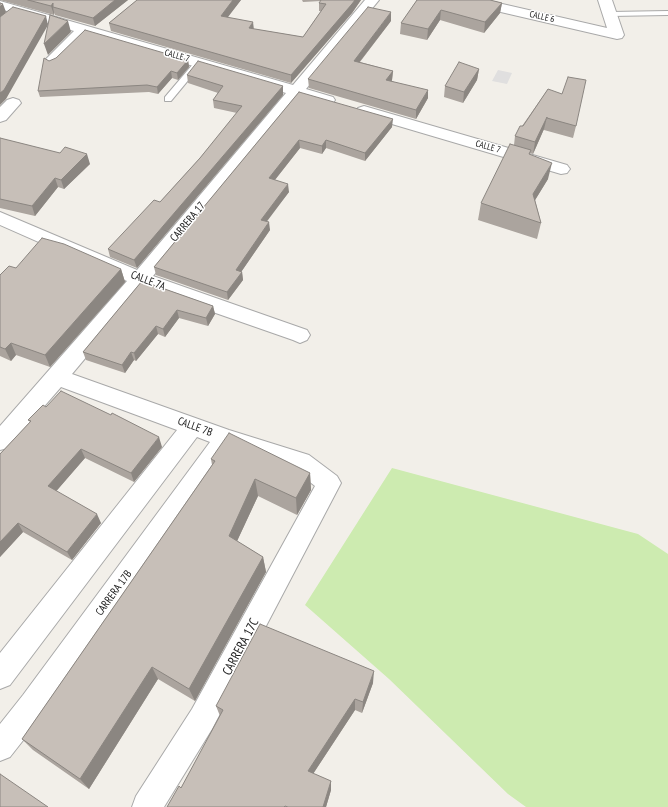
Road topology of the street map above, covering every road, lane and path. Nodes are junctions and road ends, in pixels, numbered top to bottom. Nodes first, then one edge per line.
1 (372, 0) edge
2 (467, 0) edge
3 (605, 0) edge
4 (9, 7) edge
5 (668, 13) edge
6 (611, 14) junction
7 (97, 29) junction
8 (52, 61) edge
9 (199, 63) junction
10 (296, 91) junction
11 (168, 98) dead end
12 (13, 103) dead end
13 (0, 117) edge
14 (562, 169) dead end
15 (0, 218) edge
16 (140, 279) junction
17 (300, 335) dead end
18 (57, 377) junction
19 (192, 426) junction
20 (226, 438) junction
21 (0, 441) edge
22 (329, 484) joint
23 (0, 675) edge
24 (0, 747) edge
25 (147, 807) edge

1 - 10 street, CARRERA 17
2 - 6 street, CALLE 6
3 - 6 street
4 - 7 street, CALLE 7
5 - 6 lane
7 - 8 street
7 - 9 street, CALLE 7
9 - 10 street, CALLE 7
9 - 11 lane
10 - 14 street, CALLE 7
10 - 16 street, CARRERA 17
12 - 13 street
15 - 16 street, CALLE 7A
16 - 17 street, CALLE 7A
16 - 18 street, CARRERA 17
18 - 19 street, CALLE 7B
18 - 21 street, CARRERA 17
19 - 20 street, CALLE 7B
19 - 23 street
20 - 22 street, CALLE 7B
20 - 24 street, CARRERA 17B
22 - 25 street, CARRERA 17C

